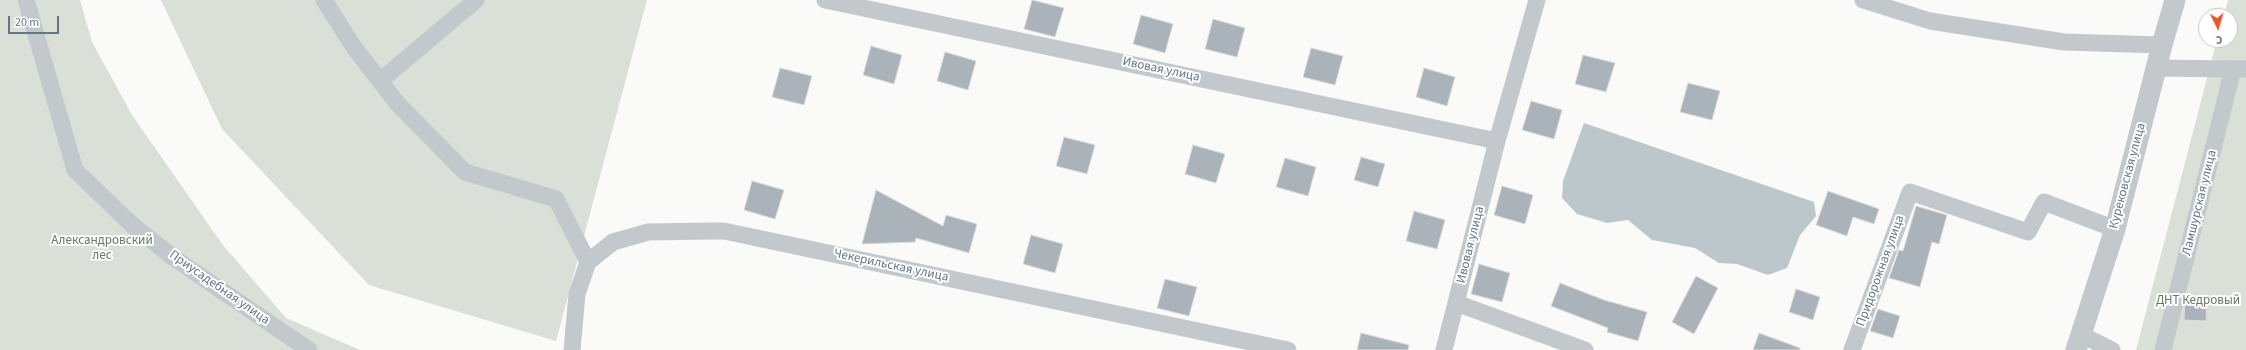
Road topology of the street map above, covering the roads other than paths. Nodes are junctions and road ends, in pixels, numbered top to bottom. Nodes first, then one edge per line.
1 (26, 0) edge
2 (324, 0) edge
3 (476, 0) edge
4 (825, 0) edge
5 (1537, 0) edge
6 (1863, 0) edge
7 (2175, 0) edge
8 (2162, 45) junction
9 (2157, 68) junction
10 (2240, 69) edge
11 (380, 81) junction
12 (1497, 141) junction
13 (2115, 229) junction
14 (588, 262) junction
15 (1456, 303) junction
16 (2079, 342) edge
17 (309, 350) edge
18 (572, 350) edge
19 (1288, 350) edge
20 (1444, 350) edge
21 (1585, 350) edge
22 (1852, 350) edge
23 (2112, 350) edge
24 (2163, 350) edge

1 - 17 street, Приусадебная улица
2 - 11 street
3 - 11 street
4 - 12 street, Ивовая улица
5 - 12 street, Ивовая улица
6 - 8 street
7 - 8 street, Курековская улица
8 - 9 street, Курековская улица
9 - 10 street
9 - 13 street, Курековская улица
10 - 24 street, Ламшурская улица
11 - 14 street
12 - 15 street, Ивовая улица
13 - 16 street, Курековская улица
13 - 22 street, Придорожная улица
14 - 18 street
14 - 19 street, Чекерильская улица
15 - 20 street, Ивовая улица
15 - 21 street
16 - 23 street

